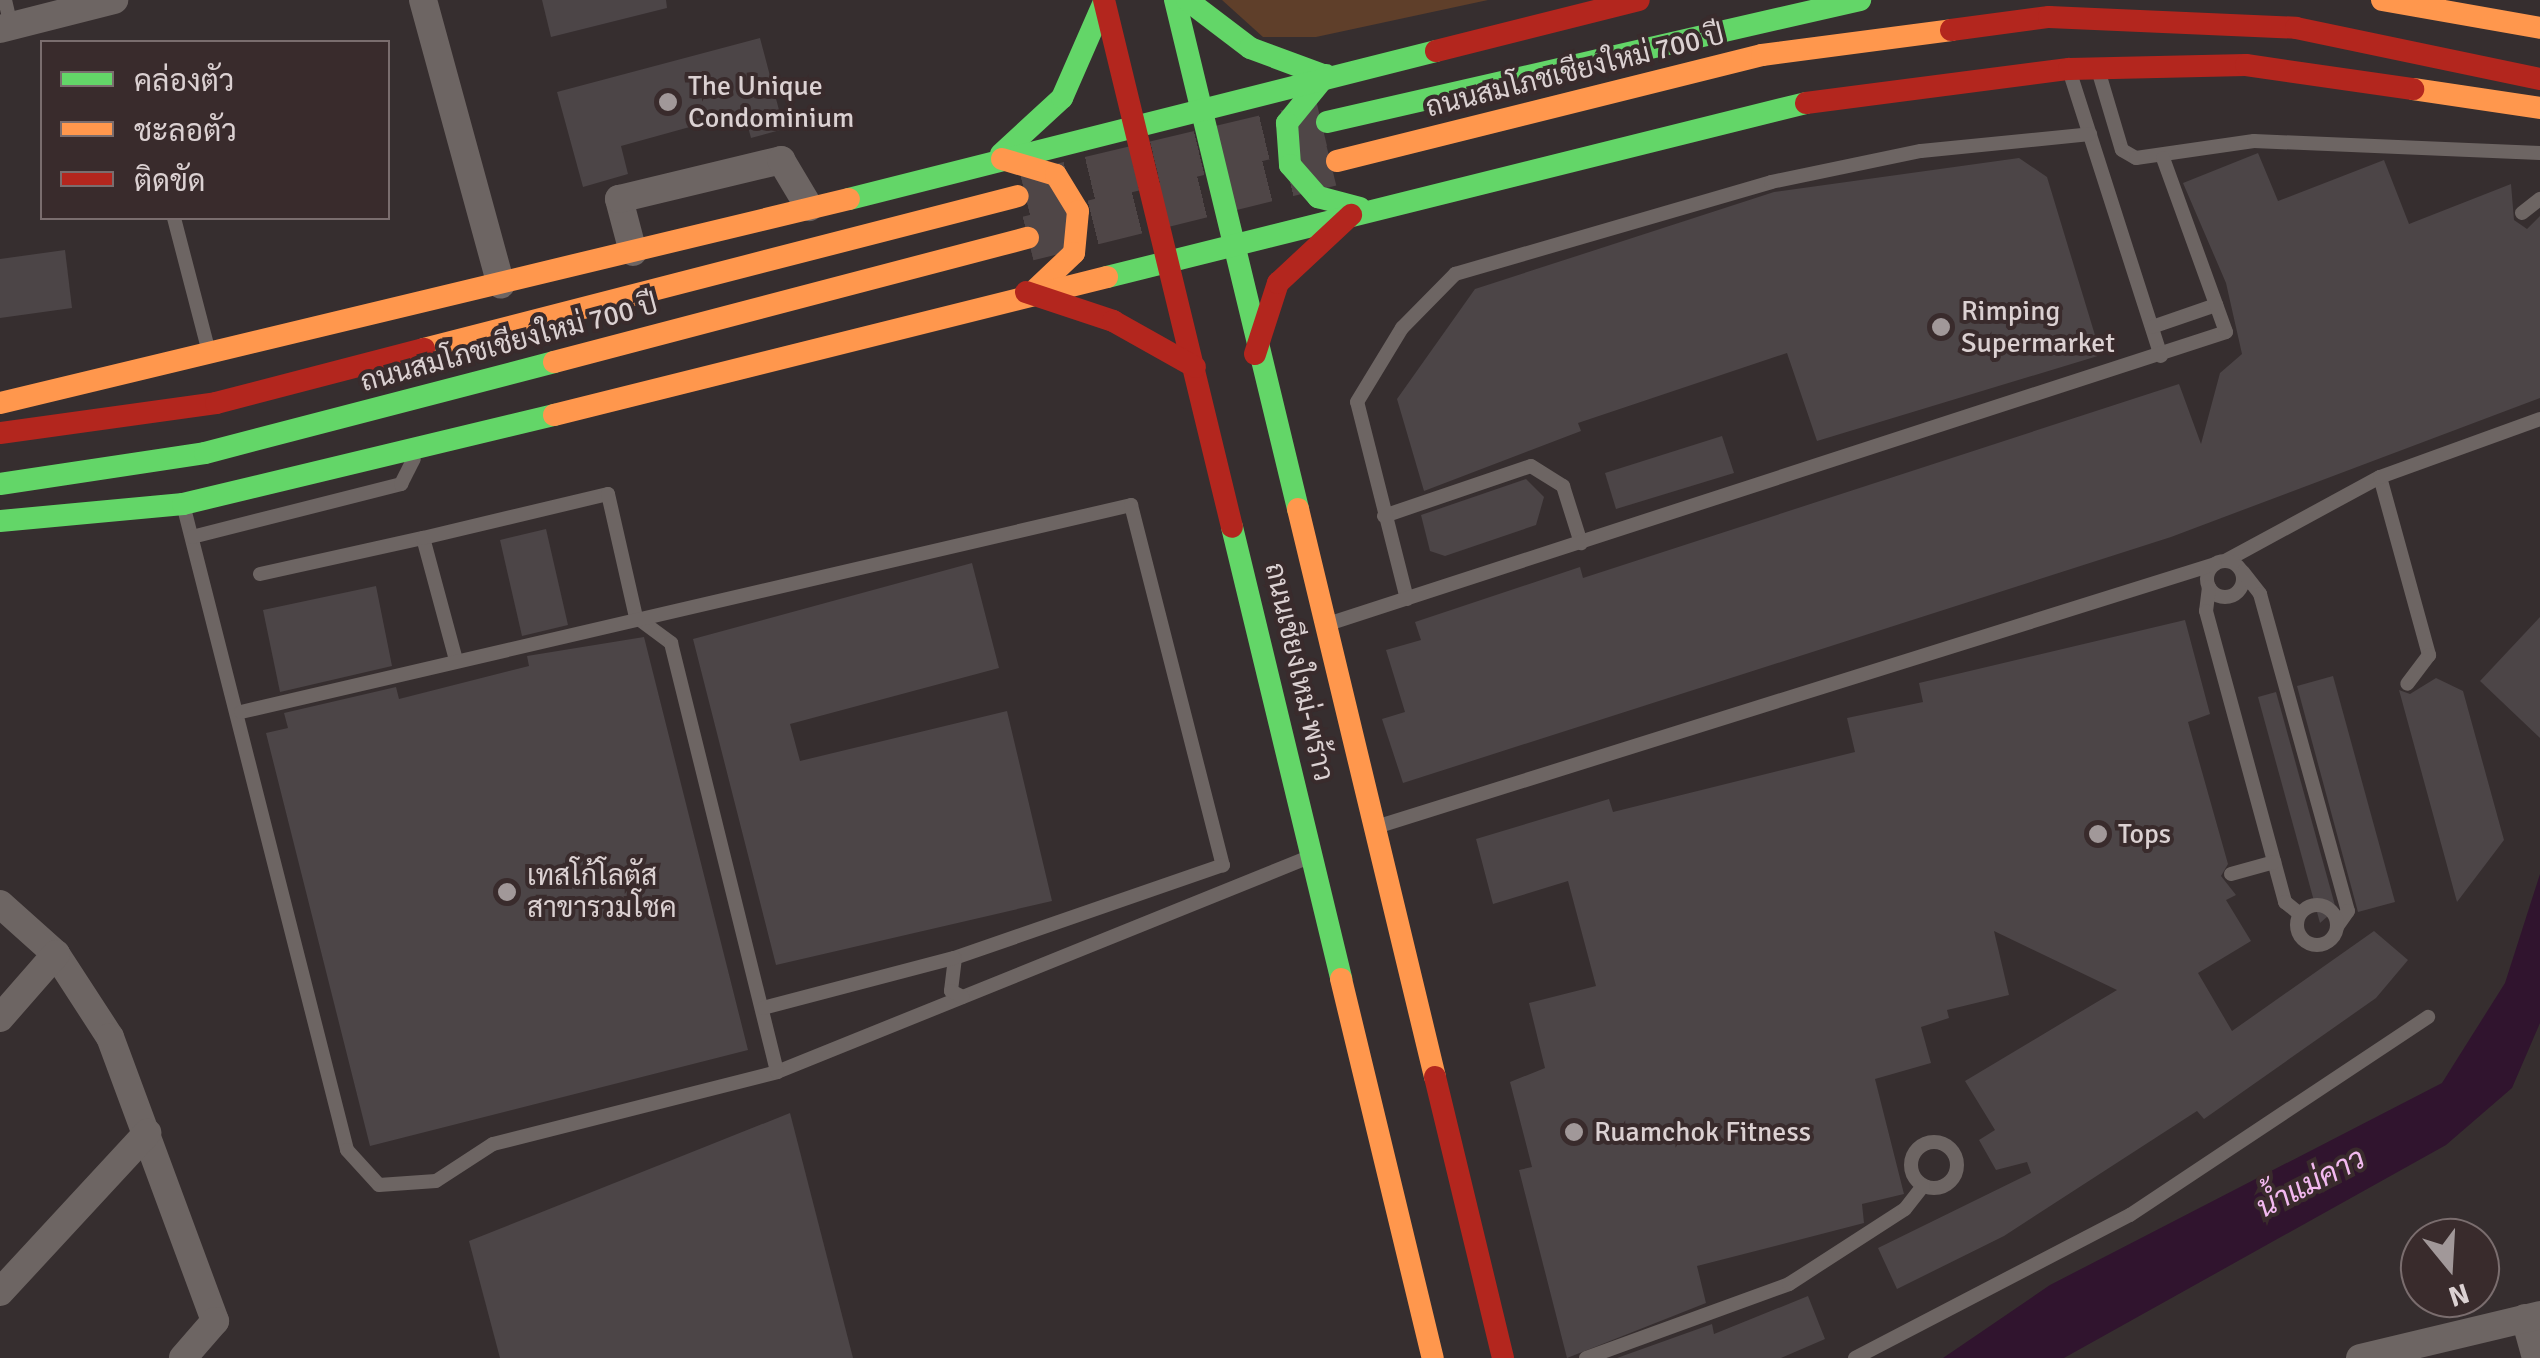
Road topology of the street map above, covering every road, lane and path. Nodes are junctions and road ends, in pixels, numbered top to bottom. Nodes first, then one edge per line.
1 (114, 0) edge
2 (423, 0) edge
3 (1175, 0) edge
4 (1187, 0) edge
5 (1640, 0) edge
6 (1860, 0) edge
7 (2382, 0) edge
8 (2525, 0) edge
9 (1104, 1) edge
10 (2540, 6) edge
11 (5, 18) edge
12 (2540, 28) edge
13 (2097, 68) junction
14 (2069, 69) junction
15 (1326, 75) junction
16 (2540, 79) edge
17 (1199, 107) junction
18 (2540, 108) edge
19 (1326, 122) tunnel mouth
20 (1135, 124) junction
21 (2090, 134) junction
22 (2540, 153) edge
23 (2124, 154) junction
24 (995, 158) junction
25 (2163, 158) junction
26 (1338, 161) tunnel mouth
27 (2098, 162) junction
28 (1018, 196) tunnel mouth
29 (2540, 199) edge
30 (809, 207) junction
31 (1360, 208) junction
32 (2522, 212) dead end
33 (175, 220) edge
34 (1028, 238) tunnel mouth
35 (1229, 242) junction
36 (633, 252) junction
37 (1169, 258) junction
38 (501, 286) junction
39 (1026, 292) junction
40 (2216, 305) junction
41 (2152, 327) junction
42 (1255, 354) junction
43 (2161, 356) junction
44 (210, 358) junction
45 (1196, 367) junction
46 (0, 403) edge
47 (2540, 419) edge
48 (0, 432) edge
49 (418, 447) junction
50 (2380, 477) junction
51 (0, 484) edge
52 (182, 504) junction
53 (1384, 516) junction
54 (0, 521) edge
55 (192, 536) junction
56 (423, 538) junction
57 (1581, 543) junction
58 (2221, 562) junction
59 (2243, 572) junction
60 (260, 574) dead end
61 (2209, 587) junction
62 (1407, 599) junction
63 (636, 617) junction
64 (1320, 626) junction
65 (456, 660) junction
66 (2407, 684) dead end
67 (240, 712) junction
68 (1369, 829) junction
69 (1312, 856) junction
70 (2274, 862) junction
71 (2230, 874) dead end
72 (0, 904) edge
73 (2300, 914) junction
74 (2337, 927) junction
75 (56, 954) junction
76 (955, 958) junction
77 (964, 997) junction
78 (762, 1008) junction
79 (2428, 1017) dead end
80 (0, 1018) edge
81 (778, 1072) junction
82 (147, 1133) junction
83 (1923, 1186) dead end
84 (0, 1292) edge
85 (2533, 1317) edge
86 (183, 1358) edge
87 (1433, 1358) edge
88 (1503, 1358) edge
89 (1586, 1358) edge
90 (1855, 1358) edge
91 (2360, 1358) edge
92 (2536, 1358) edge

1 - 11 street
2 - 38 street
3 - 17 main road, ถนนเชียงใหม่-พร้าว
4 - 15 main road
5 - 15 main road
6 - 19 main road, ถนนสมโภชเชียงใหม่ 700 ปี
7 - 12 main road
8 - 10 main road
9 - 20 main road, ถนนเชียงใหม่-พร้าว
9 - 24 main road
13 - 14 main road
13 - 18 main road
13 - 23 lane
14 - 21 lane
14 - 31 main road
15 - 17 main road
15 - 31 main road
16 - 26 main road, ถนนสมโภชเชียงใหม่ 700 ปี
17 - 20 main road
17 - 35 main road, ถนนเชียงใหม่-พร้าว
20 - 24 main road
20 - 37 main road, ถนนเชียงใหม่-พร้าว
21 - 27 lane
21 - 53 lane
22 - 25 lane
23 - 25 lane
23 - 27 lane
24 - 30 main road
24 - 39 main road
25 - 40 lane
27 - 41 lane
28 - 48 main road, ถนนสมโภชเชียงใหม่ 700 ปี
29 - 32 lane
30 - 36 main road
30 - 36 street
31 - 35 main road
31 - 42 main road
33 - 44 lane
34 - 51 main road, ถนนสมโภชเชียงใหม่ 700 ปี
35 - 37 main road
35 - 42 main road, ถนนเชียงใหม่-พร้าว
36 - 38 main road
37 - 39 main road
37 - 45 main road, ถนนเชียงใหม่-พร้าว
38 - 44 main road
39 - 45 main road
39 - 49 main road
40 - 41 lane
40 - 43 lane
41 - 43 lane
42 - 64 main road, ถนนเชียงใหม่-พร้าว
43 - 57 lane
44 - 46 main road
45 - 69 main road, ถนนเชียงใหม่-พร้าว
47 - 50 lane
49 - 52 main road
49 - 55 lane
50 - 58 lane
50 - 66 lane
52 - 54 main road
52 - 55 lane
53 - 57 lane
53 - 62 lane
55 - 67 lane
56 - 60 lane
56 - 63 lane
56 - 65 lane
57 - 62 lane
58 - 59 lane
58 - 61 lane
58 - 68 lane
59 - 61 lane
59 - 74 lane
61 - 70 lane
62 - 64 lane
63 - 65 lane
63 - 76 lane
63 - 78 lane
64 - 68 main road, ถนนเชียงใหม่-พร้าว
65 - 67 lane
67 - 81 lane
68 - 88 main road, ถนนเชียงใหม่-พร้าว
69 - 77 lane
69 - 87 main road, ถนนเชียงใหม่-พร้าว
70 - 71 lane
70 - 73 lane
72 - 75 street
73 - 74 lane
73 - 74 lane
75 - 80 street
75 - 82 street
76 - 77 lane
76 - 78 lane
77 - 81 lane
78 - 81 lane
79 - 90 lane
82 - 84 street
82 - 86 street
83 - 89 lane
85 - 91 street
85 - 92 street

